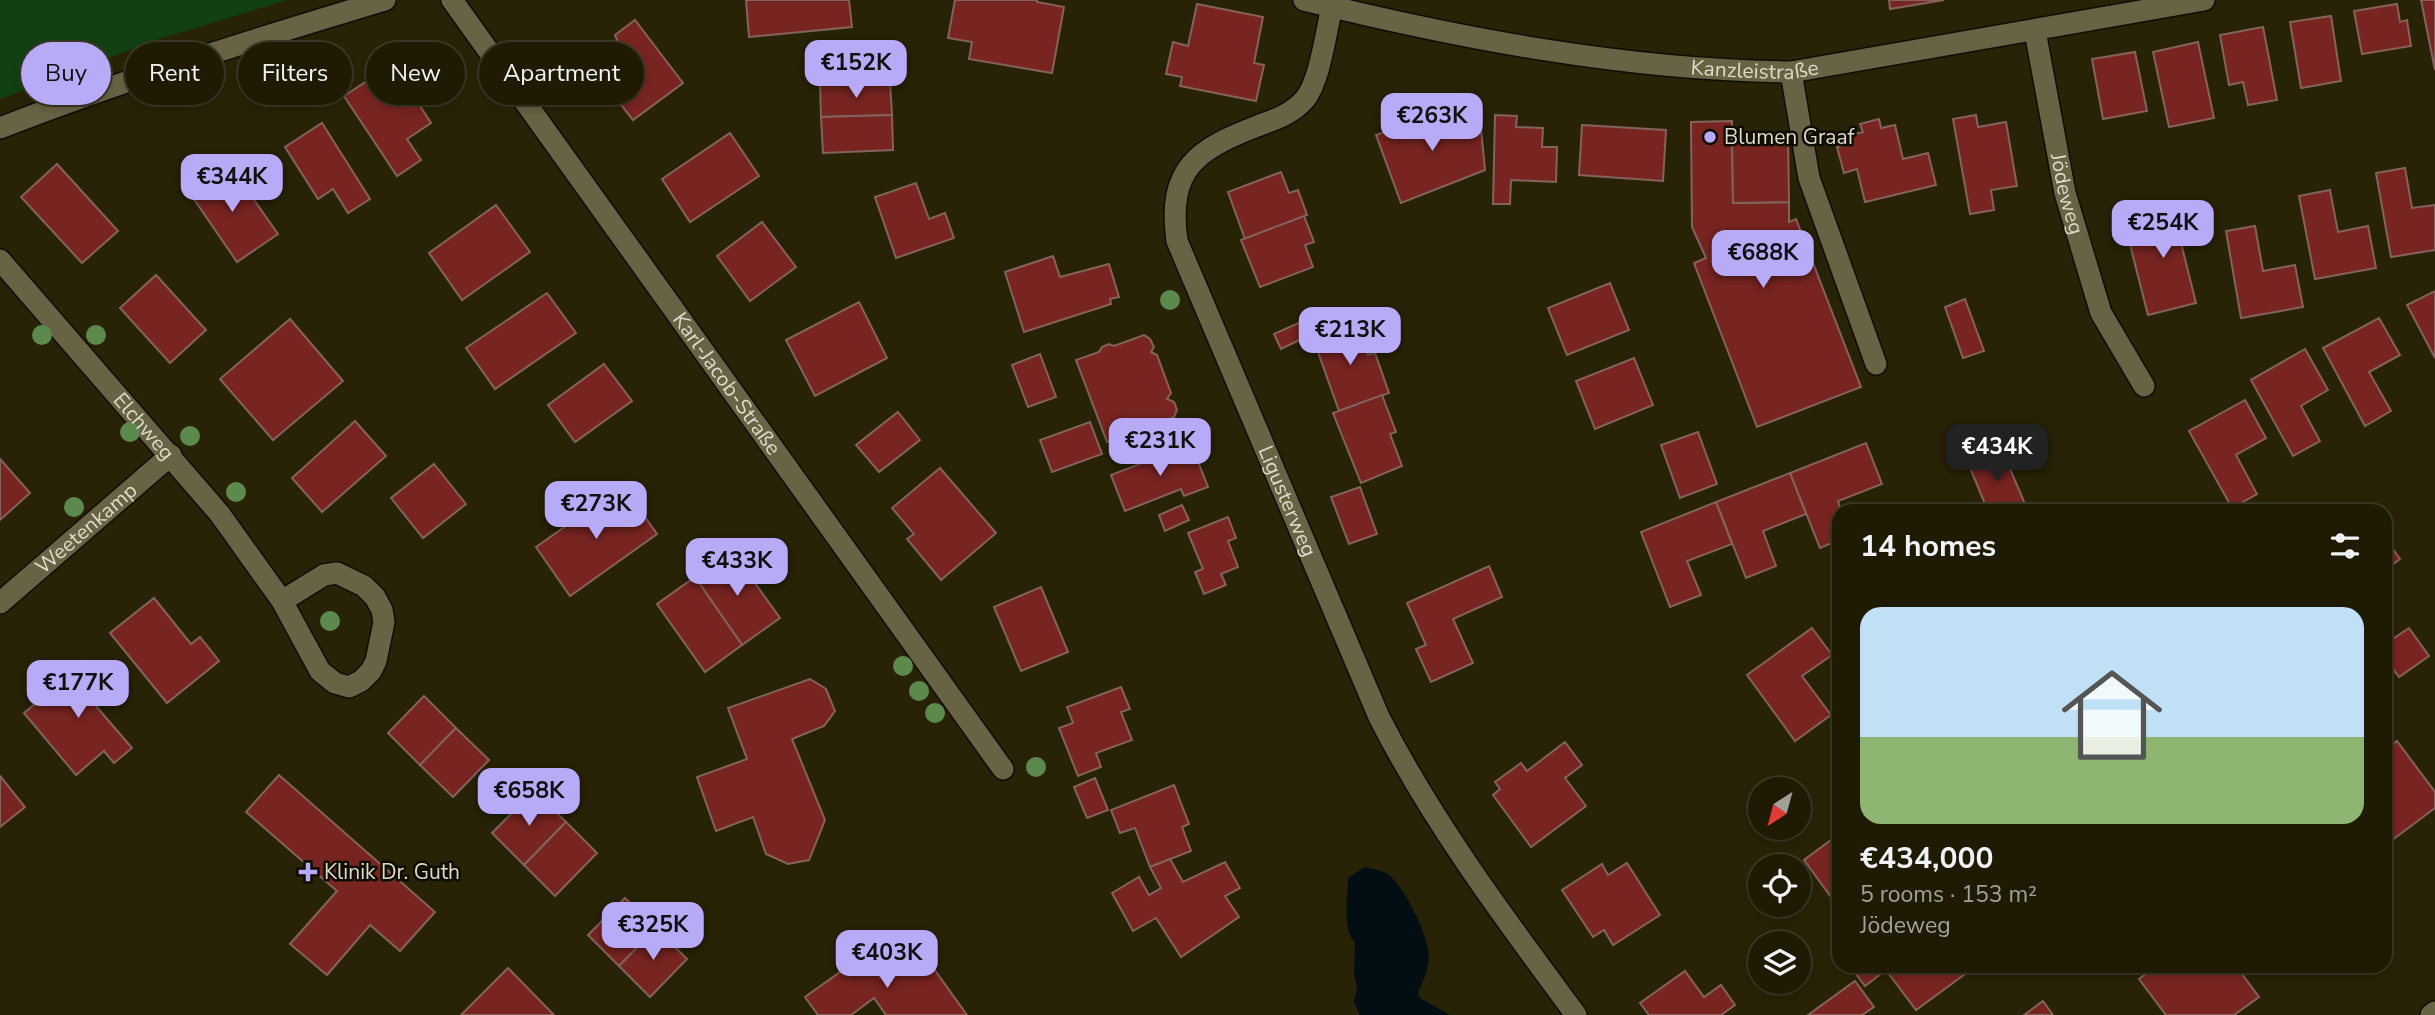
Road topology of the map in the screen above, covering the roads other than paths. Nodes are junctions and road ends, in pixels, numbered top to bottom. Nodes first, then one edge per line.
1 (386, 0) edge
2 (452, 0) edge
3 (1304, 0) edge
4 (2204, 0) edge
5 (1332, 7) junction
6 (2035, 31) junction
7 (1791, 72) junction
8 (0, 128) edge
9 (0, 260) edge
10 (1876, 364) dead end
11 (2144, 386) dead end
12 (172, 455) junction
13 (282, 601) junction
14 (0, 603) edge
15 (1003, 769) dead end
16 (1576, 1015) edge

1 - 8 street
2 - 15 street, Karl-Jacob-Straße
3 - 5 street, Kanzleistraße
4 - 6 street, Kanzleistraße
5 - 7 street, Kanzleistraße
5 - 16 street, Ligusterweg
6 - 7 street, Kanzleistraße
6 - 11 street, Jödeweg
7 - 10 street
9 - 12 street, Elchweg
12 - 13 street, Elchweg
12 - 14 street, Weetenkamp
13 - 13 street, Elchweg

